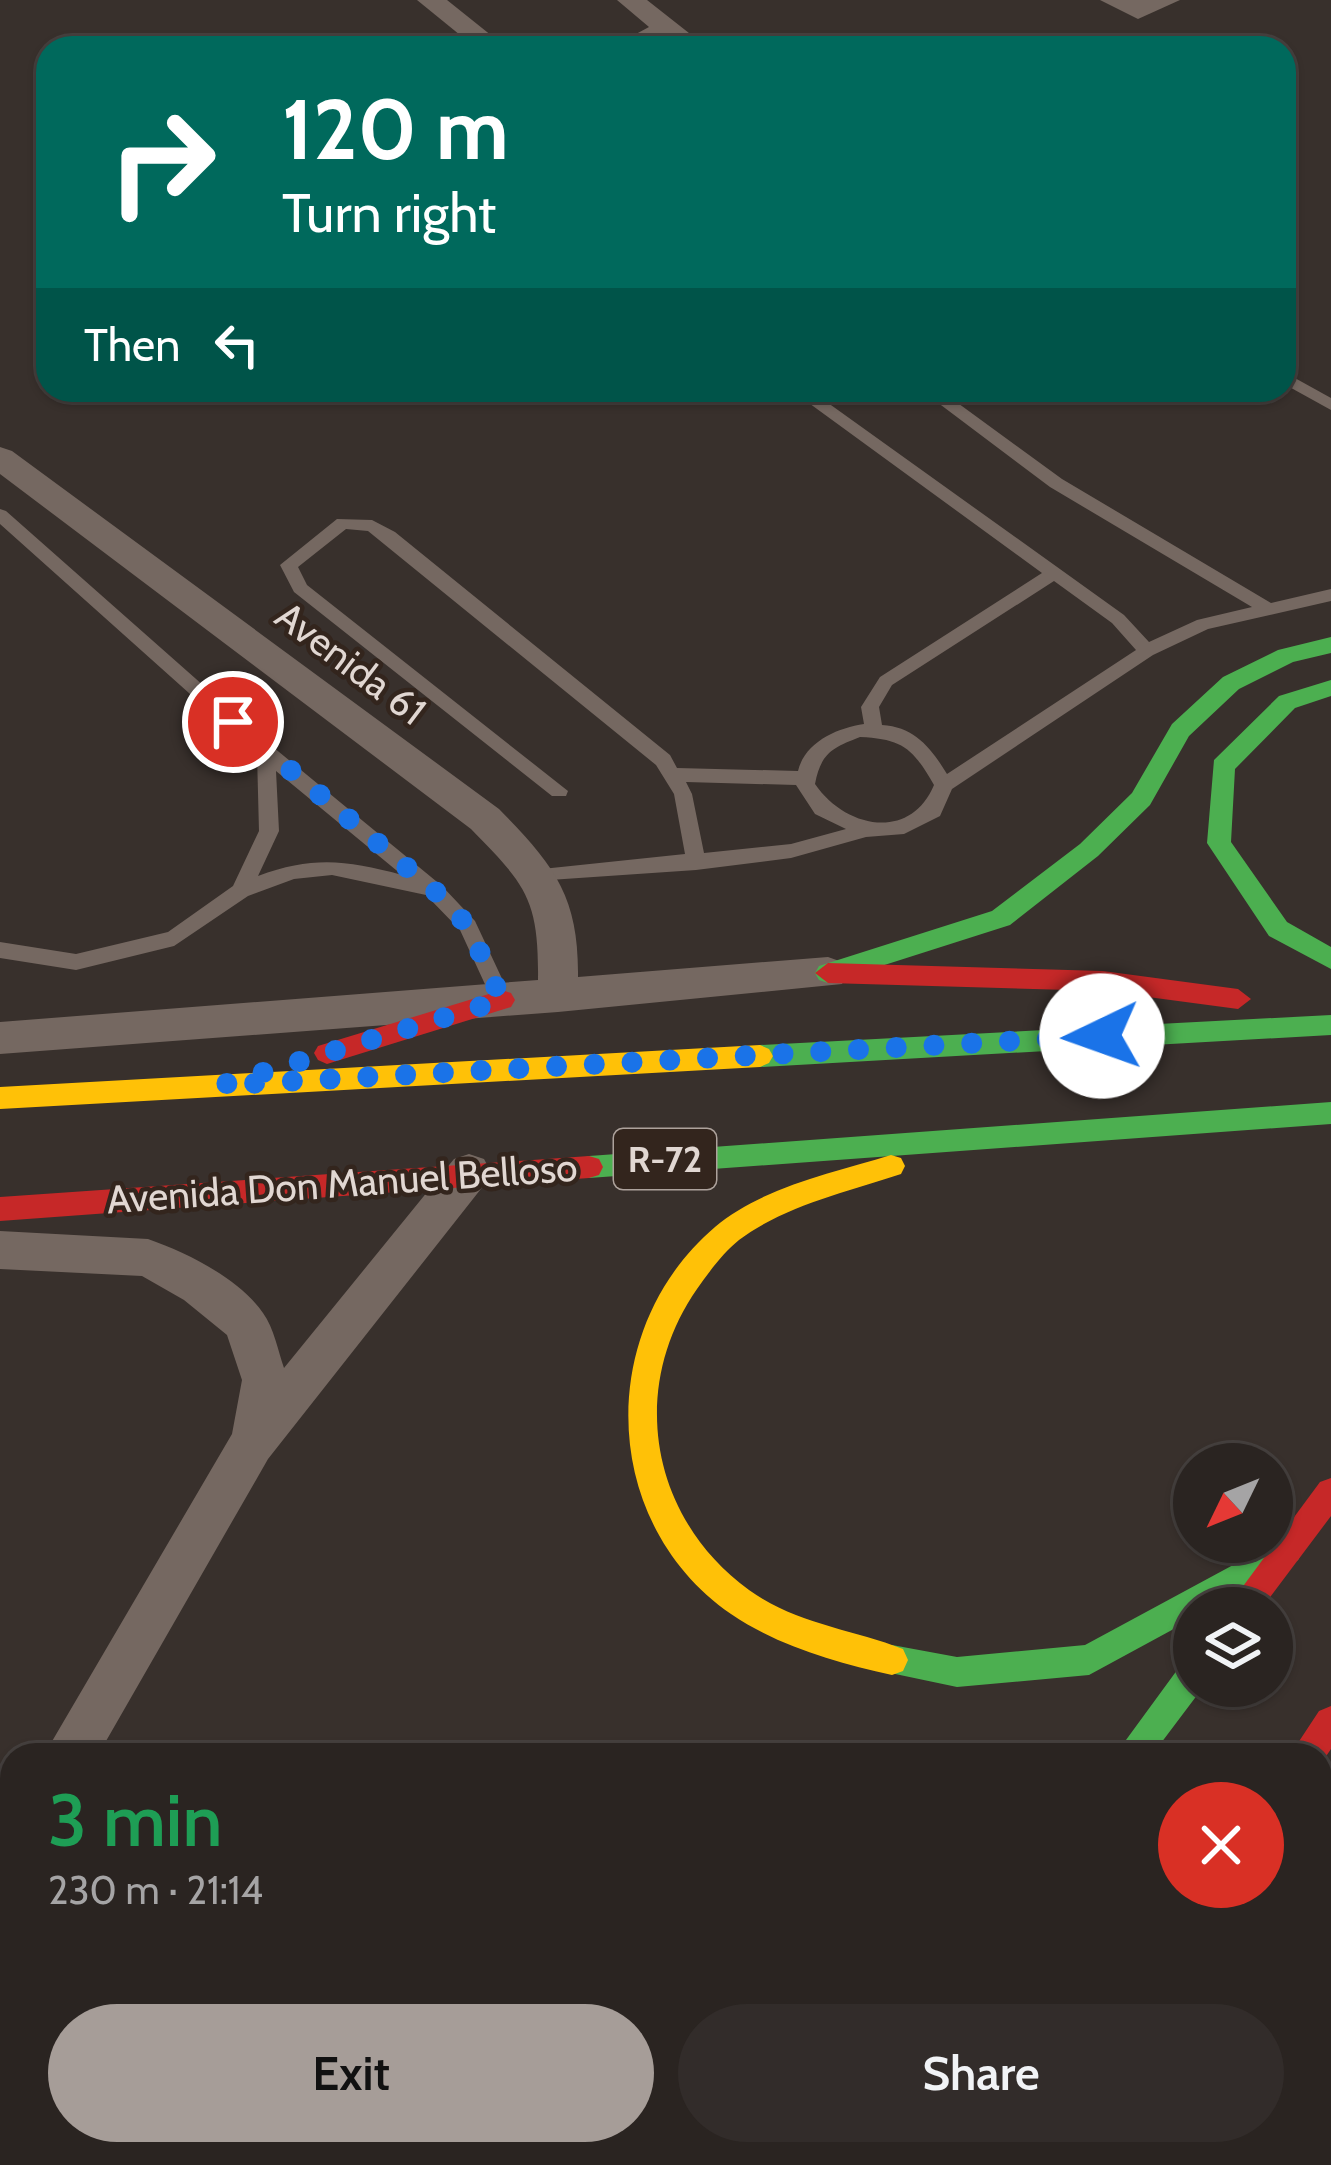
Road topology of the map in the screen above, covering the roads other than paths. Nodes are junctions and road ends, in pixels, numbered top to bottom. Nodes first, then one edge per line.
1 (430, 0) edge
2 (630, 0) edge
3 (1113, 0) edge
4 (1167, 0) edge
5 (669, 29) junction
6 (478, 36) edge
7 (652, 36) edge
8 (678, 36) edge
9 (1296, 384) edge
10 (816, 402) edge
11 (945, 402) edge
12 (1331, 405) edge
13 (0, 458) edge
14 (0, 515) edge
15 (1054, 573) junction
16 (1331, 595) edge
17 (1267, 608) junction
18 (1331, 645) edge
19 (1147, 651) junction
20 (1331, 688) edge
21 (874, 730) junction
22 (266, 752) junction
23 (672, 775) junction
24 (803, 778) junction
25 (944, 785) junction
26 (560, 791) dead end
27 (866, 830) junction
28 (696, 863) junction
29 (542, 876) junction
30 (241, 891) junction
31 (435, 891) junction
32 (0, 950) edge
33 (1331, 959) edge
34 (828, 973) junction
35 (558, 996) junction
36 (502, 1000) junction
37 (1331, 1012) edge
38 (1331, 1024) edge
39 (0, 1038) edge
40 (222, 1085) junction
41 (0, 1098) edge
42 (1331, 1113) edge
43 (976, 1137) junction
44 (469, 1172) junction
45 (2, 1239) edge
46 (251, 1444) junction
47 (1331, 1492) edge
48 (1293, 1542) edge
49 (1264, 1563) edge
50 (1277, 1563) edge
51 (1259, 1587) edge
52 (1173, 1701) edge
53 (77, 1743) edge
54 (1141, 1743) edge

1 - 6 street
2 - 5 street
3 - 4 street
5 - 7 street
5 - 8 street
9 - 12 lane
10 - 15 lane
11 - 17 lane
13 - 29 street, Avenida 61
14 - 22 lane
15 - 19 lane
15 - 21 lane
16 - 17 lane
17 - 19 lane
18 - 34 main road
19 - 25 lane
20 - 33 main road
21 - 24 lane
21 - 25 lane
22 - 30 lane
22 - 31 lane
23 - 24 lane
23 - 26 lane
23 - 28 lane
24 - 27 lane
25 - 27 lane
27 - 28 lane
28 - 29 lane
29 - 35 street, Avenida 61
30 - 31 lane
30 - 32 lane
31 - 36 lane
34 - 35 street
34 - 37 main road
35 - 36 street
36 - 39 street
36 - 40 main road
38 - 40 main road
40 - 41 main road
42 - 43 main road, Avenida Don Manuel Belloso / R-72
43 - 44 main road, Avenida Don Manuel Belloso / R-72
43 - 49 main road
44 - 45 main road, Avenida Don Manuel Belloso / R-72
44 - 46 street
45 - 46 street
46 - 53 street
47 - 48 main road
50 - 51 main road
52 - 54 main road

